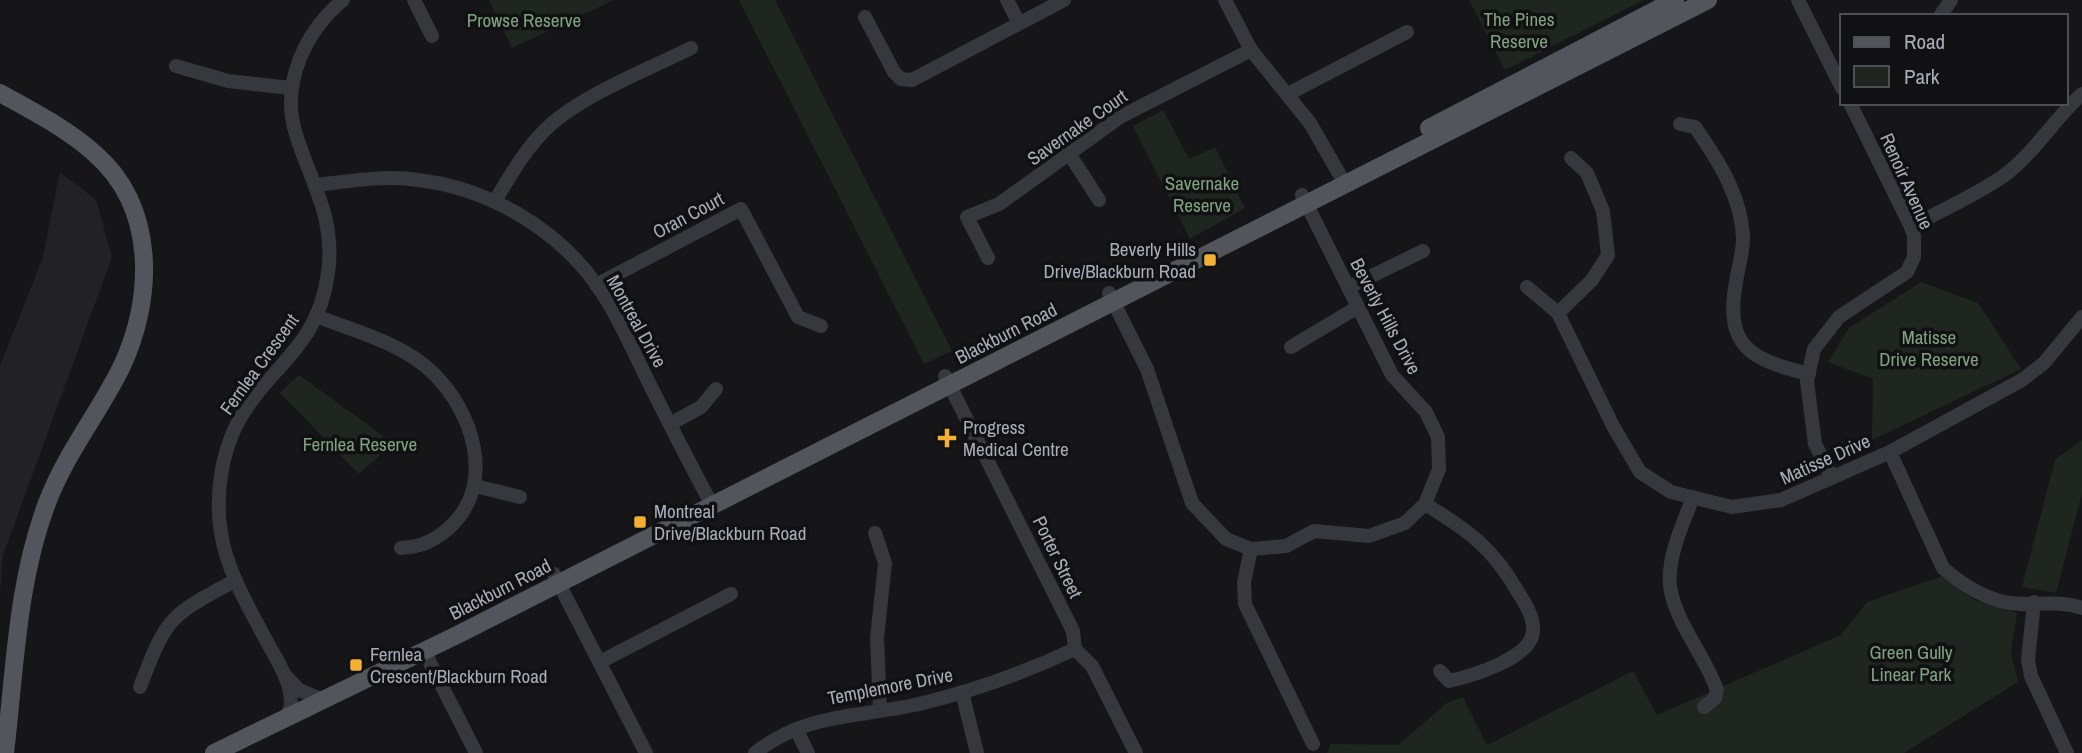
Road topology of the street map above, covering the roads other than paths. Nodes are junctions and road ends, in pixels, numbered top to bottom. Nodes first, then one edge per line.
1 (343, 0) edge
2 (414, 0) edge
3 (1007, 0) edge
4 (1065, 0) edge
5 (1226, 0) edge
6 (1675, 0) edge
7 (1708, 0) edge
8 (1798, 0) edge
9 (865, 17) dead end
10 (1020, 23) junction
11 (1407, 32) dead end
12 (432, 36) dead end
13 (691, 48) dead end
14 (1251, 50) junction
15 (177, 66) dead end
16 (1838, 69) edge
17 (291, 88) junction
18 (0, 93) edge
19 (1288, 94) junction
20 (2082, 94) edge
21 (1851, 105) edge
22 (1680, 124) dead end
23 (1070, 155) junction
24 (1571, 158) dead end
25 (1343, 179) junction
26 (317, 185) junction
27 (1099, 200) dead end
28 (1304, 200) junction
29 (495, 201) junction
30 (1911, 227) junction
31 (1423, 251) dead end
32 (988, 258) dead end
33 (596, 285) junction
34 (1349, 287) junction
35 (1527, 287) dead end
36 (1112, 297) junction
37 (1359, 307) junction
38 (1558, 313) junction
39 (316, 316) junction
40 (2082, 317) edge
41 (821, 326) dead end
42 (1291, 347) dead end
43 (1809, 374) junction
44 (947, 380) junction
45 (716, 389) dead end
46 (670, 424) junction
47 (1890, 452) junction
48 (1832, 477) junction
49 (475, 486) junction
50 (520, 497) dead end
51 (1693, 497) junction
52 (709, 500) junction
53 (1425, 504) junction
54 (875, 533) dead end
55 (401, 548) dead end
56 (1251, 549) junction
57 (556, 579) junction
58 (236, 580) junction
59 (731, 594) dead end
60 (2034, 602) junction
61 (2082, 608) edge
62 (1075, 649) junction
63 (424, 652) junction
64 (600, 662) junction
65 (1440, 671) dead end
66 (285, 675) junction
67 (140, 687) dead end
68 (962, 692) junction
69 (321, 699) junction
70 (1704, 707) dead end
71 (880, 710) junction
72 (285, 717) junction
73 (796, 729) junction
74 (1313, 744) dead end
75 (5, 753) edge
76 (214, 753) edge
77 (476, 753) edge
78 (646, 753) edge
79 (755, 753) edge
80 (808, 753) edge
81 (977, 753) edge
82 (1136, 753) edge
83 (2067, 753) edge

1 - 17 street, Fernlea Crescent
2 - 12 street
3 - 10 street
4 - 10 street
5 - 14 street
6 - 25 main road, Blackburn Road
7 - 25 main road, Blackburn Road
8 - 16 street
9 - 10 street
11 - 19 street
13 - 29 street
14 - 19 street
14 - 23 street, Savernake Court
15 - 17 street
17 - 26 street, Fernlea Crescent
18 - 75 main road
19 - 25 street
20 - 30 street
21 - 30 street, Renoir Avenue
22 - 43 street
23 - 27 street
23 - 32 street, Savernake Court
24 - 38 street
25 - 28 main road, Blackburn Road
26 - 29 street, Montreal Drive
26 - 39 street, Fernlea Crescent
28 - 34 street, Beverly Hills Drive
28 - 36 main road, Blackburn Road
29 - 33 street, Montreal Drive
30 - 43 street, Renoir Avenue
31 - 34 street
33 - 41 street, Oran Court
33 - 46 street, Montreal Drive
34 - 37 street, Beverly Hills Drive
35 - 38 street, Matisse Drive
36 - 44 main road, Blackburn Road
36 - 56 street
37 - 42 street
37 - 53 street, Beverly Hills Drive
38 - 51 street, Matisse Drive
39 - 49 street
39 - 58 street, Fernlea Crescent
40 - 47 street, Matisse Drive
43 - 48 street, Renoir Avenue
44 - 52 main road, Blackburn Road
44 - 62 street, Porter Street
45 - 46 street
46 - 52 street, Montreal Drive
47 - 48 street, Matisse Drive
47 - 60 street
48 - 51 street, Matisse Drive
49 - 50 street
49 - 55 street
51 - 70 street
52 - 57 main road, Blackburn Road
53 - 56 street, Beverly Hills Drive
53 - 65 street
54 - 71 street
56 - 74 street
57 - 63 main road, Blackburn Road
57 - 64 street
57 - 69 main road, Blackburn Road
58 - 66 street, Fernlea Crescent
58 - 67 street
59 - 64 street
60 - 61 street
60 - 83 street
62 - 68 street, Templemore Drive
62 - 82 street, Porter Street
63 - 69 main road, Blackburn Road
63 - 77 street
64 - 78 street
66 - 69 street, Fernlea Crescent
66 - 72 street, Fernlea Crescent
68 - 71 street, Templemore Drive
68 - 81 street
69 - 72 main road, Blackburn Road
71 - 73 street, Templemore Drive
72 - 76 main road, Blackburn Road
73 - 79 street, Templemore Drive
73 - 80 street

